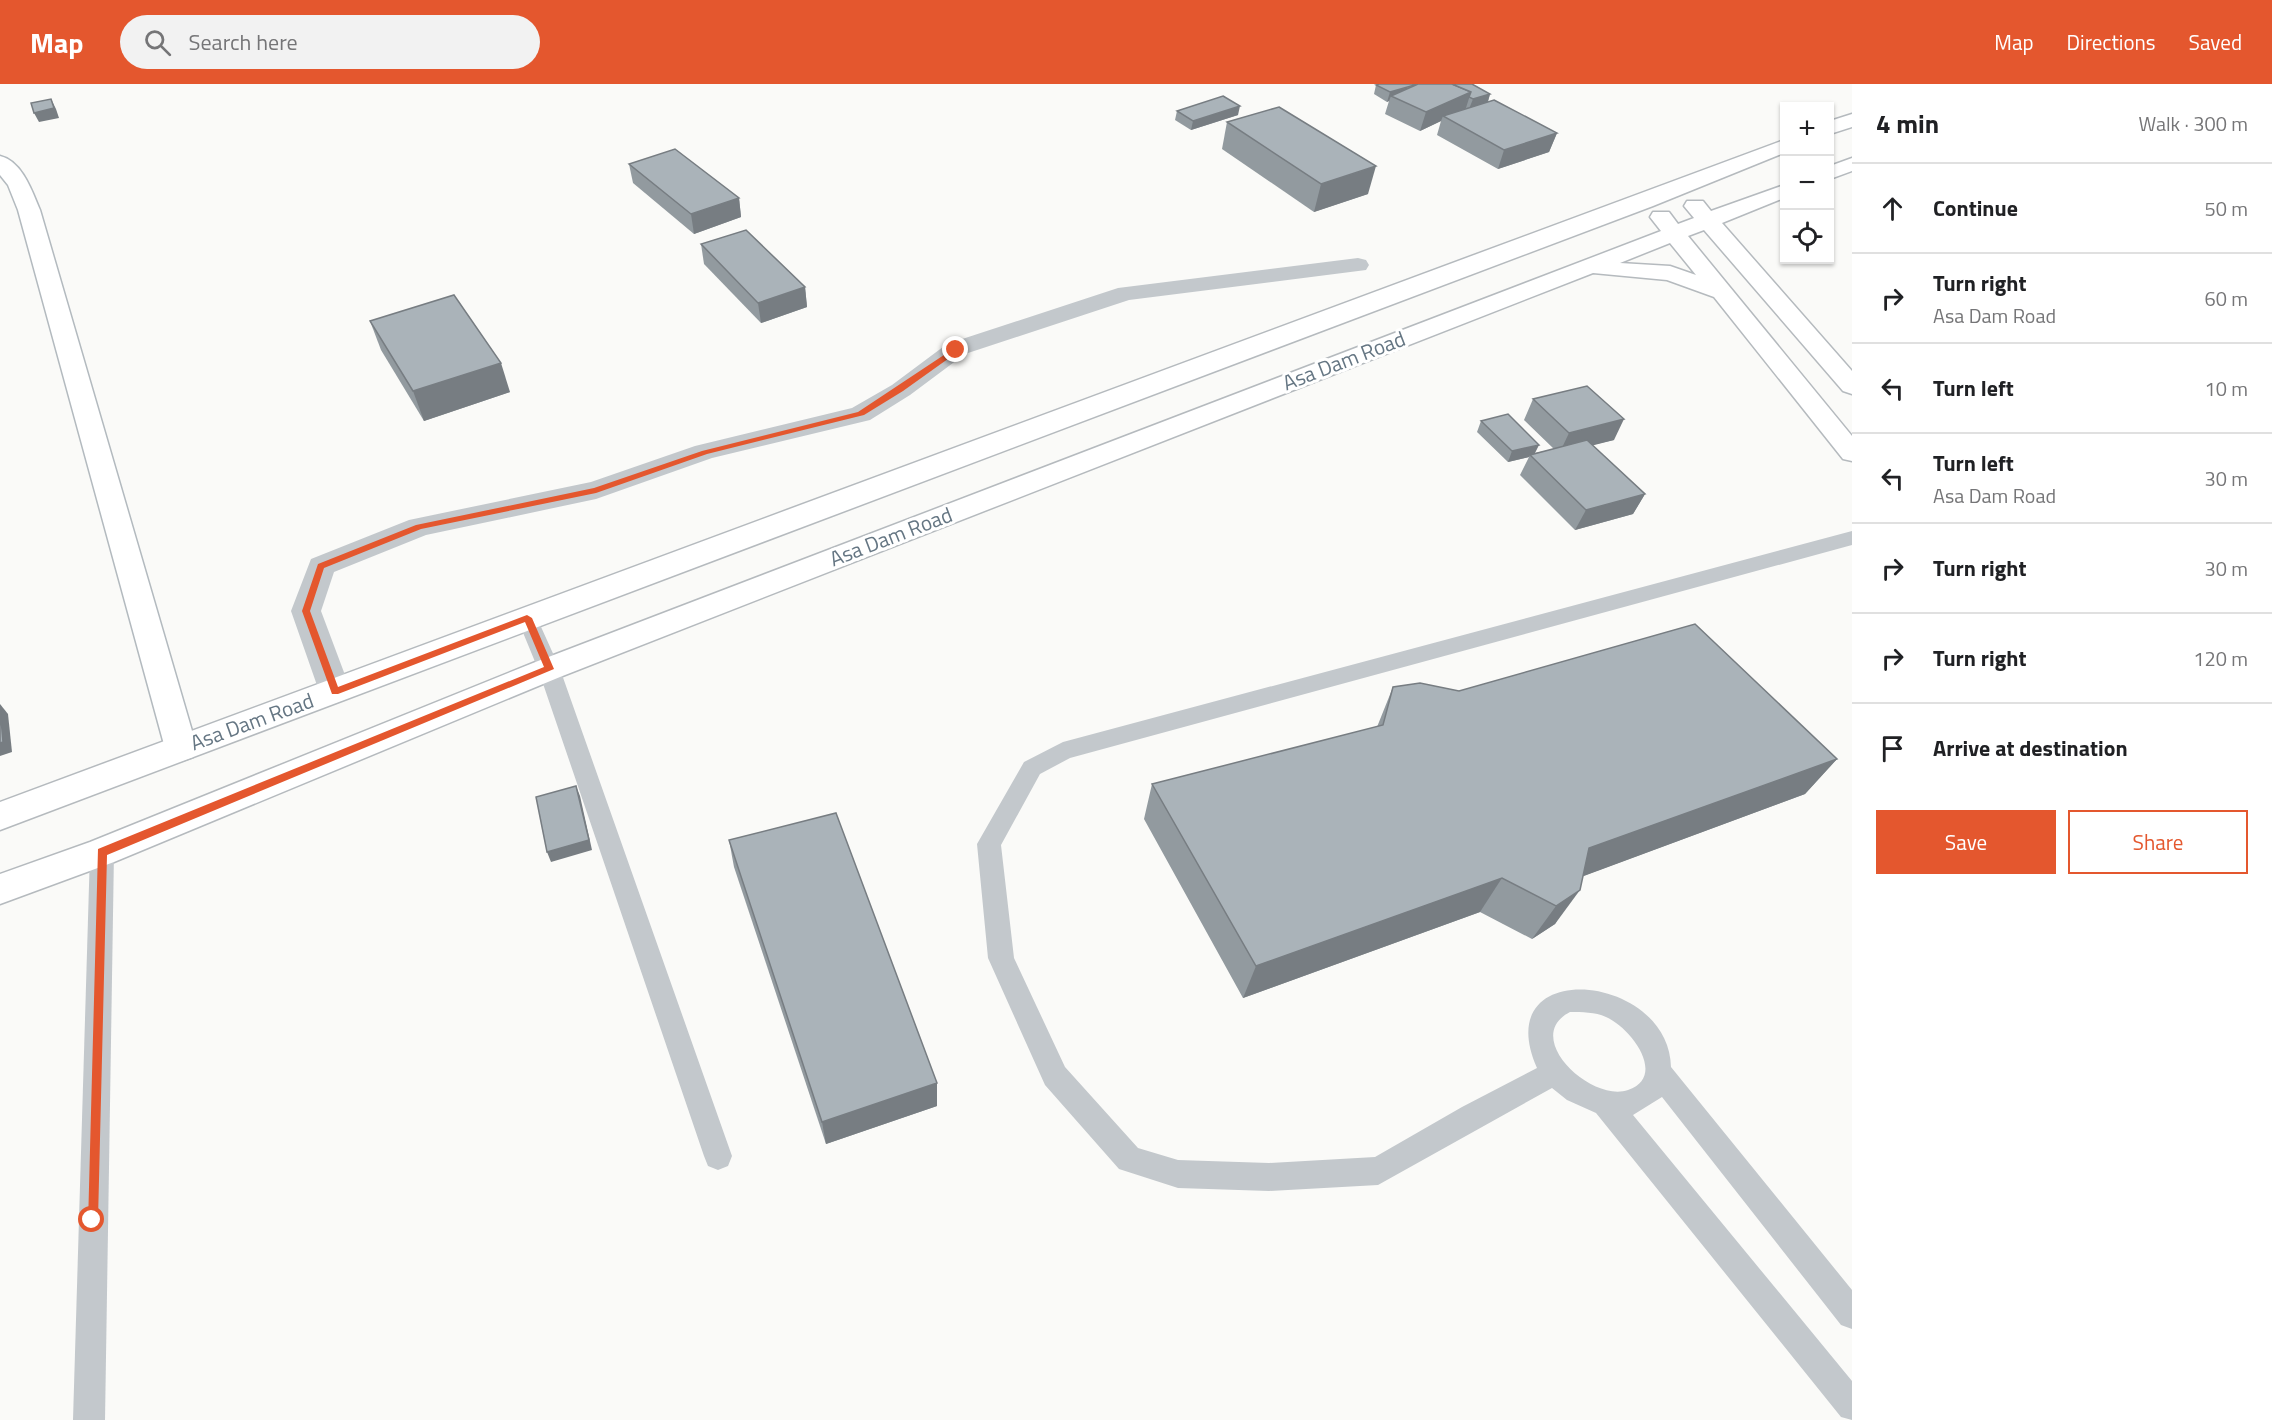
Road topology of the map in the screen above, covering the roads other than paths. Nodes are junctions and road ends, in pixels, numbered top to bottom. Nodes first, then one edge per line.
1 (1852, 120) edge
2 (1834, 127) edge
3 (1780, 148) edge
4 (0, 162) edge
5 (1852, 165) edge
6 (1834, 172) edge
7 (1676, 188) junction
8 (1777, 194) edge
9 (1645, 201) junction
10 (1708, 220) junction
11 (1676, 232) junction
12 (1358, 264) dead end
13 (1747, 264) junction
14 (1586, 267) junction
15 (1724, 293) junction
16 (1852, 386) edge
17 (1852, 453) edge
18 (1852, 538) edge
19 (527, 618) junction
20 (549, 669) junction
21 (335, 692) junction
22 (181, 748) junction
23 (0, 816) edge
24 (102, 852) junction
25 (0, 889) edge
26 (1555, 1073) junction
27 (1659, 1073) junction
28 (1605, 1103) junction
29 (718, 1156) dead end
30 (1852, 1314) edge
31 (1852, 1406) edge
32 (89, 1420) edge

1 - 2 main road
3 - 7 main road, Asa Dam Road
4 - 22 main road
5 - 6 main road
7 - 9 main road, Asa Dam Road
7 - 10 main road
8 - 10 main road, Asa Dam Road
8 - 13 main road
9 - 11 main road
9 - 19 main road, Asa Dam Road
10 - 11 main road, Asa Dam Road
10 - 13 main road
11 - 14 main road, Asa Dam Road
11 - 15 main road
12 - 21 street
13 - 16 main road
14 - 15 main road
14 - 20 main road, Asa Dam Road
15 - 17 main road
18 - 26 lane
19 - 20 lane
19 - 21 main road, Asa Dam Road
20 - 24 main road, Asa Dam Road
20 - 29 lane
21 - 22 main road, Asa Dam Road
22 - 23 main road, Asa Dam Road
24 - 25 main road, Asa Dam Road
24 - 32 lane
26 - 27 lane
26 - 28 lane
27 - 28 lane
27 - 30 lane
28 - 31 lane

